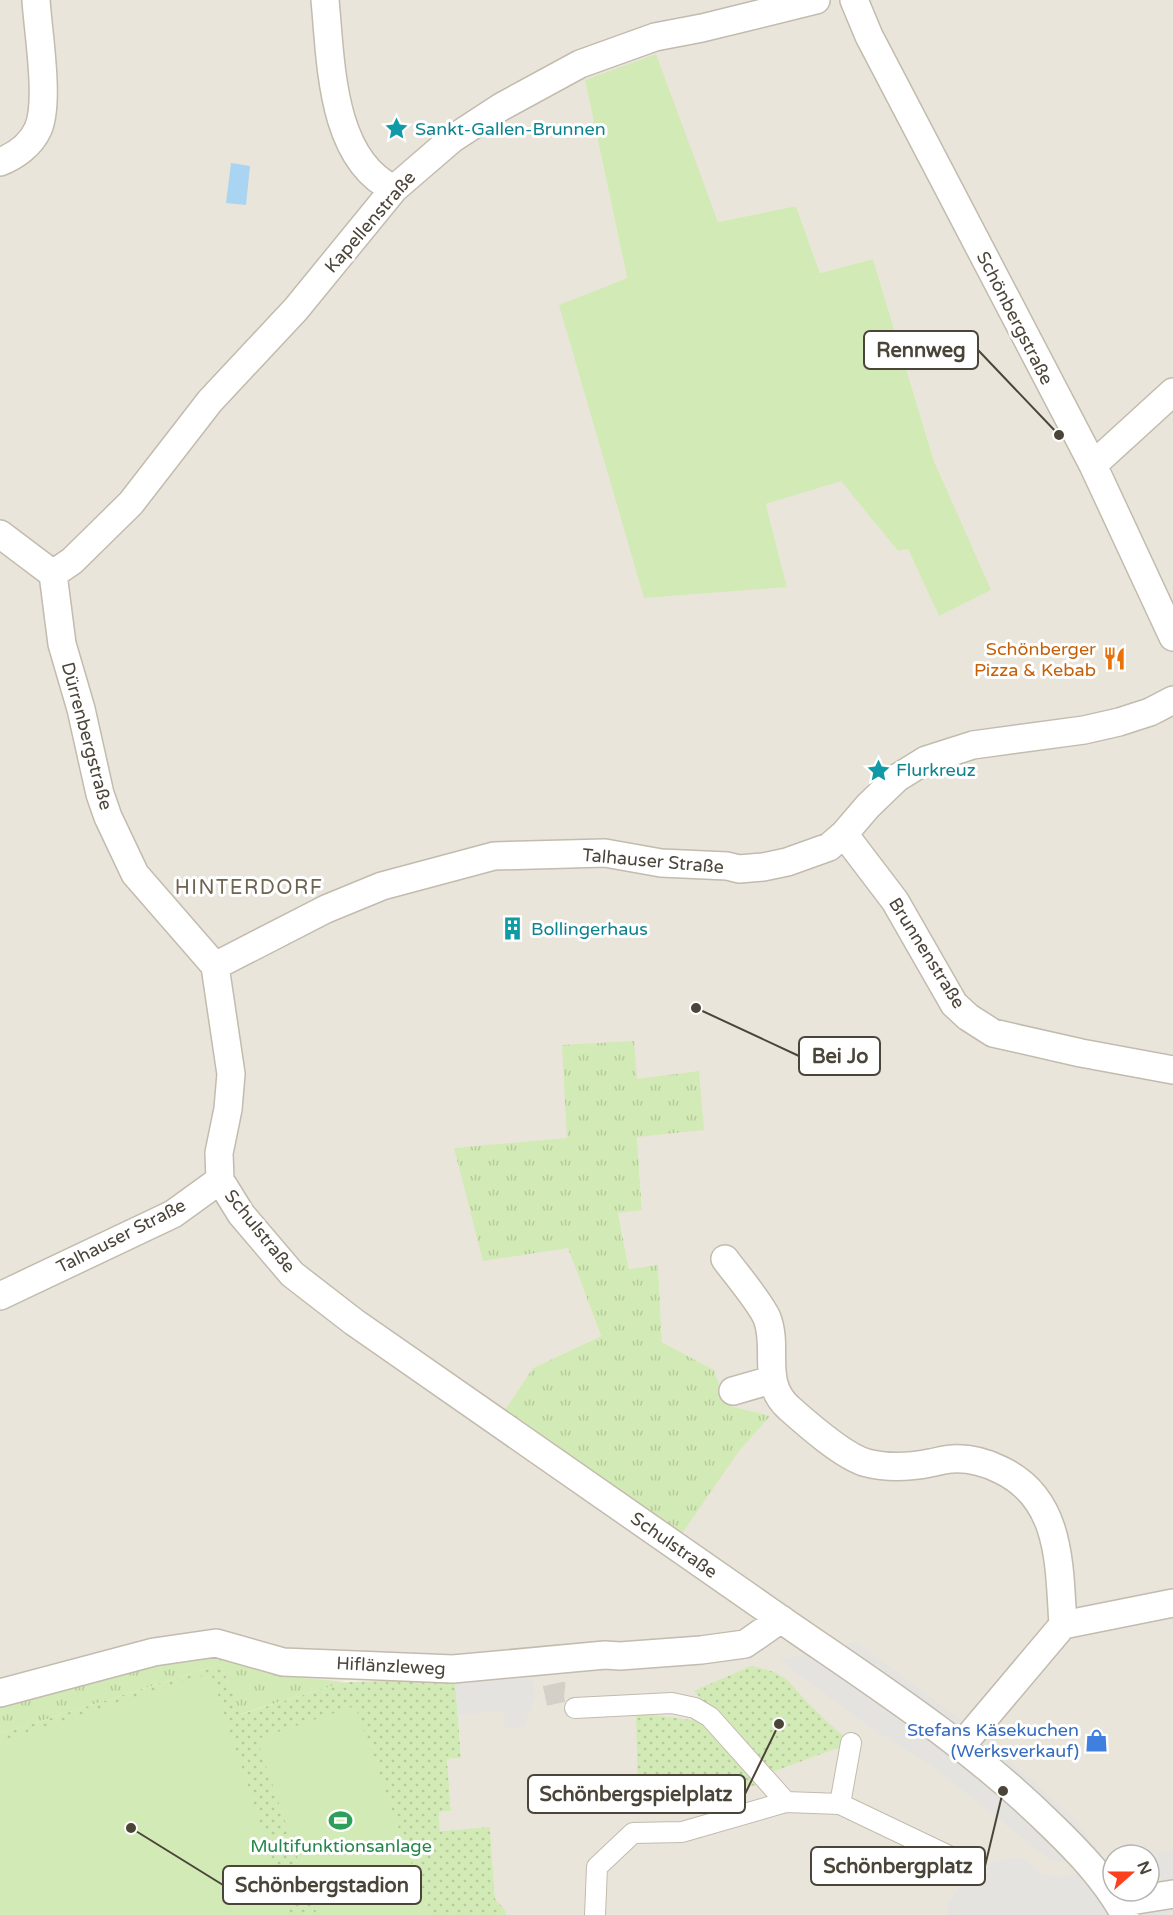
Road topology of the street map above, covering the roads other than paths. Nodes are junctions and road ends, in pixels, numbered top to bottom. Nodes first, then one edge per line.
1 (36, 0) edge
2 (325, 0) edge
3 (816, 0) edge
4 (854, 0) edge
5 (0, 162) edge
6 (394, 189) junction
7 (1173, 392) edge
8 (1093, 465) junction
9 (0, 534) edge
10 (53, 574) junction
11 (1173, 637) edge
12 (1173, 700) edge
13 (844, 834) junction
14 (215, 966) junction
15 (1173, 1070) edge
16 (220, 1180) junction
17 (725, 1259) dead end
18 (0, 1296) edge
19 (771, 1380) junction
20 (733, 1391) dead end
21 (1173, 1603) edge
22 (781, 1619) junction
23 (1063, 1624) junction
24 (0, 1693) edge
25 (575, 1708) tunnel mouth
26 (851, 1743) dead end
27 (960, 1746) junction
28 (786, 1802) junction
29 (840, 1804) junction
30 (974, 1868) dead end
31 (1173, 1894) edge
32 (1121, 1909) edge
33 (595, 1915) edge

1 - 5 street
2 - 6 street
3 - 6 street, Kapellenstraße
4 - 8 street, Schönbergstraße
6 - 10 street, Kapellenstraße
7 - 8 street
8 - 11 street, Schönbergstraße
9 - 10 street
10 - 14 street, Dürrenbergstraße
12 - 13 street, Talhauser Straße
13 - 14 street, Talhauser Straße
13 - 15 street, Brunnenstraße
14 - 16 street
16 - 18 street, Talhauser Straße
16 - 22 street, Schulstraße
17 - 19 street
19 - 20 street
19 - 23 street
21 - 23 street
22 - 24 street, Hiflänzleweg
22 - 27 street, Schulstraße
23 - 27 street
25 - 28 street
26 - 29 street
27 - 32 street, Schulstraße
28 - 29 street
28 - 33 street
29 - 30 street
31 - 32 street

